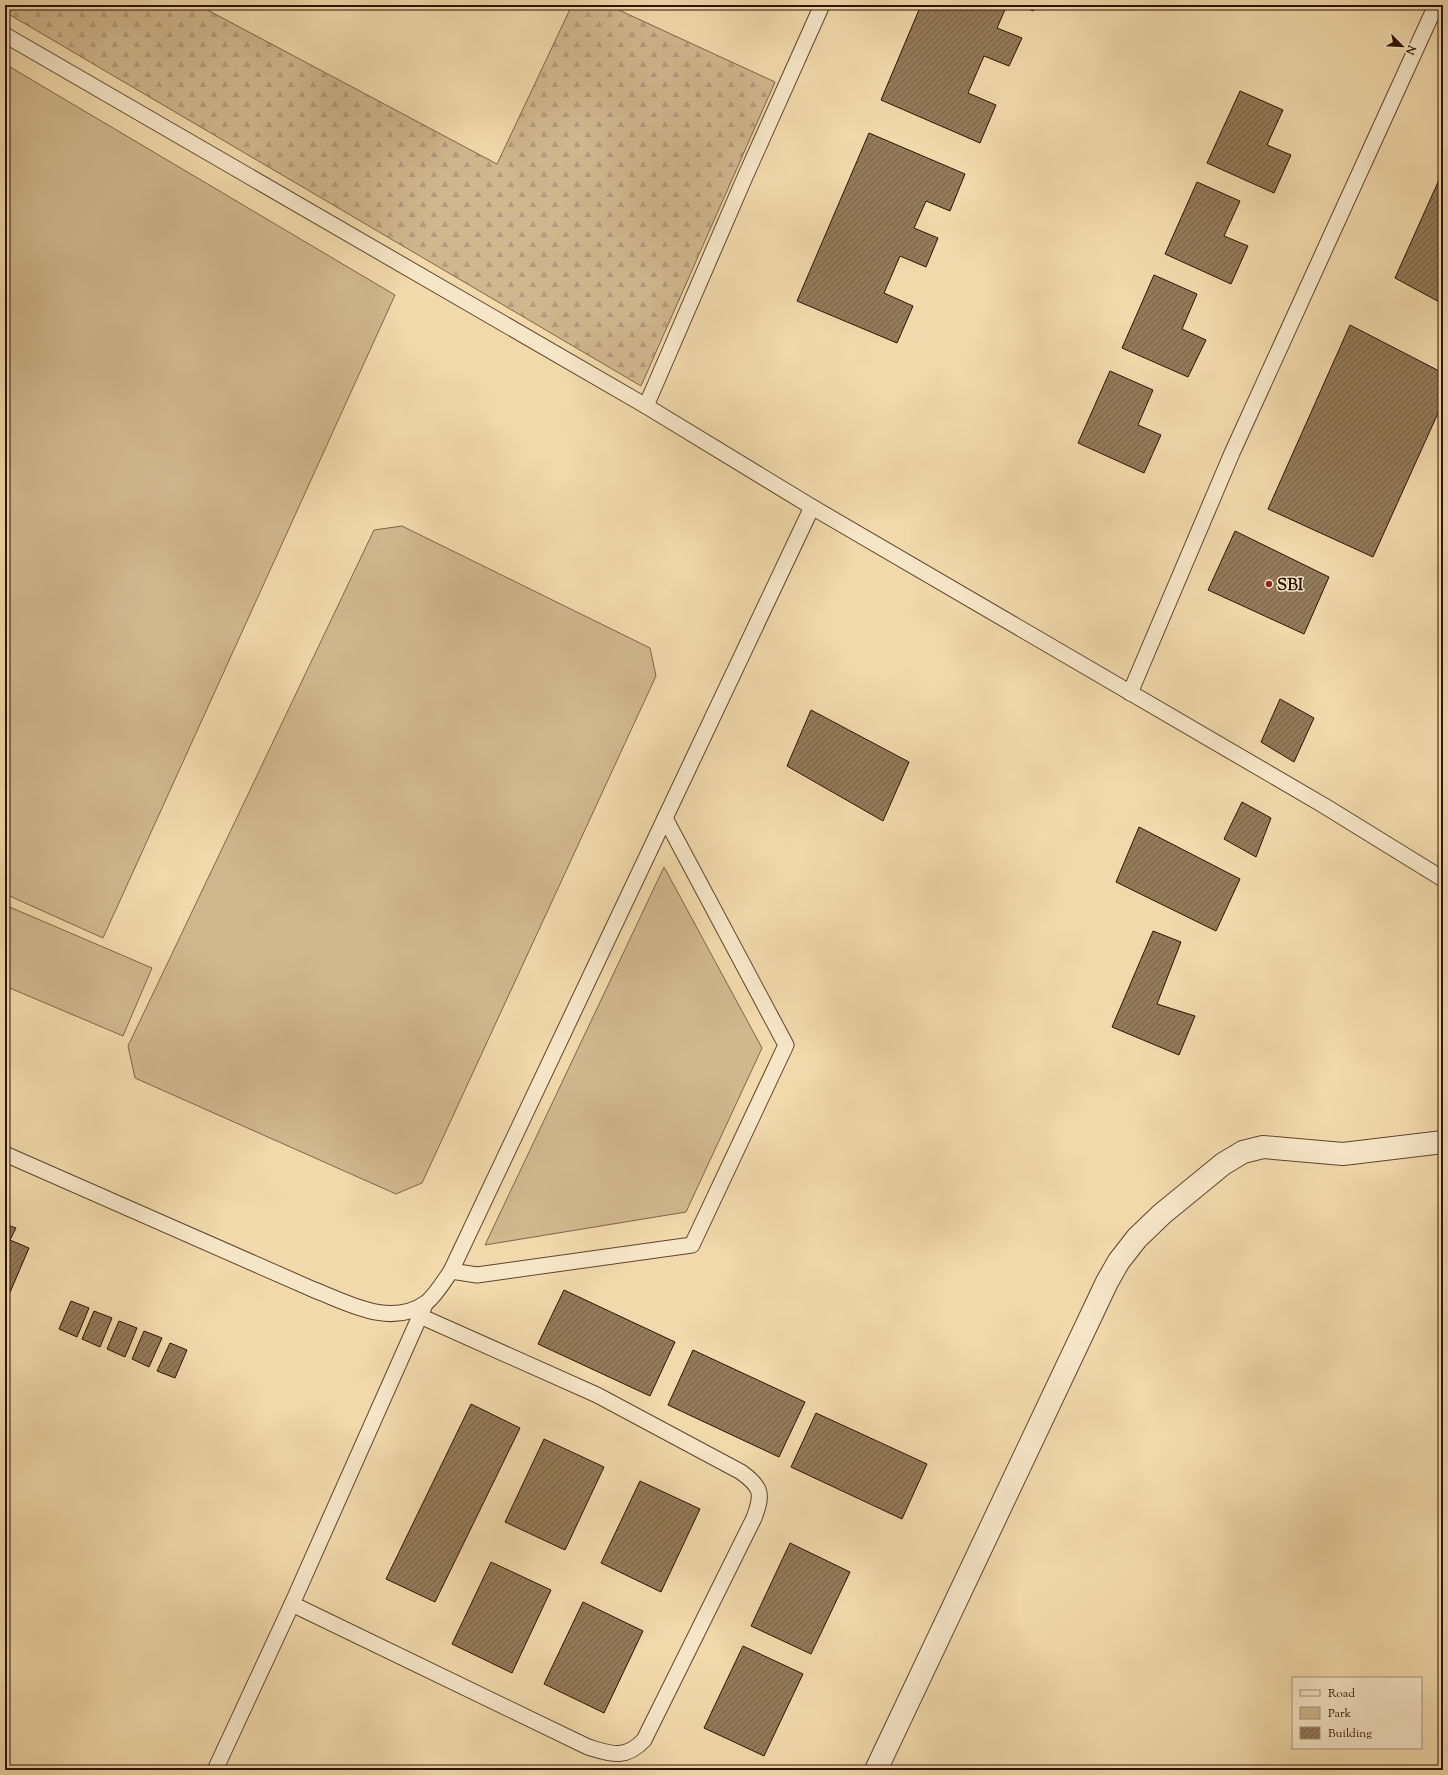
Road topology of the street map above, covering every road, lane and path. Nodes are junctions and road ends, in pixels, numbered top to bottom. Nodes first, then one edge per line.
1 (822, 5) edge
2 (1436, 5) edge
3 (5, 35) edge
4 (646, 406) junction
5 (812, 507) junction
6 (1130, 693) junction
7 (665, 818) junction
8 (1443, 879) edge
9 (1443, 1142) edge
10 (5, 1154) edge
11 (450, 1271) junction
12 (426, 1302) junction
13 (420, 1316) junction
14 (292, 1604) junction
15 (215, 1770) edge
16 (876, 1770) edge

1 - 4 lane
2 - 6 lane
3 - 4 lane
4 - 5 lane
5 - 6 lane
5 - 7 lane
6 - 8 lane
7 - 11 lane
7 - 11 lane
9 - 16 street
10 - 12 lane
11 - 12 lane
12 - 13 lane
13 - 14 lane
13 - 14 lane
14 - 15 lane

